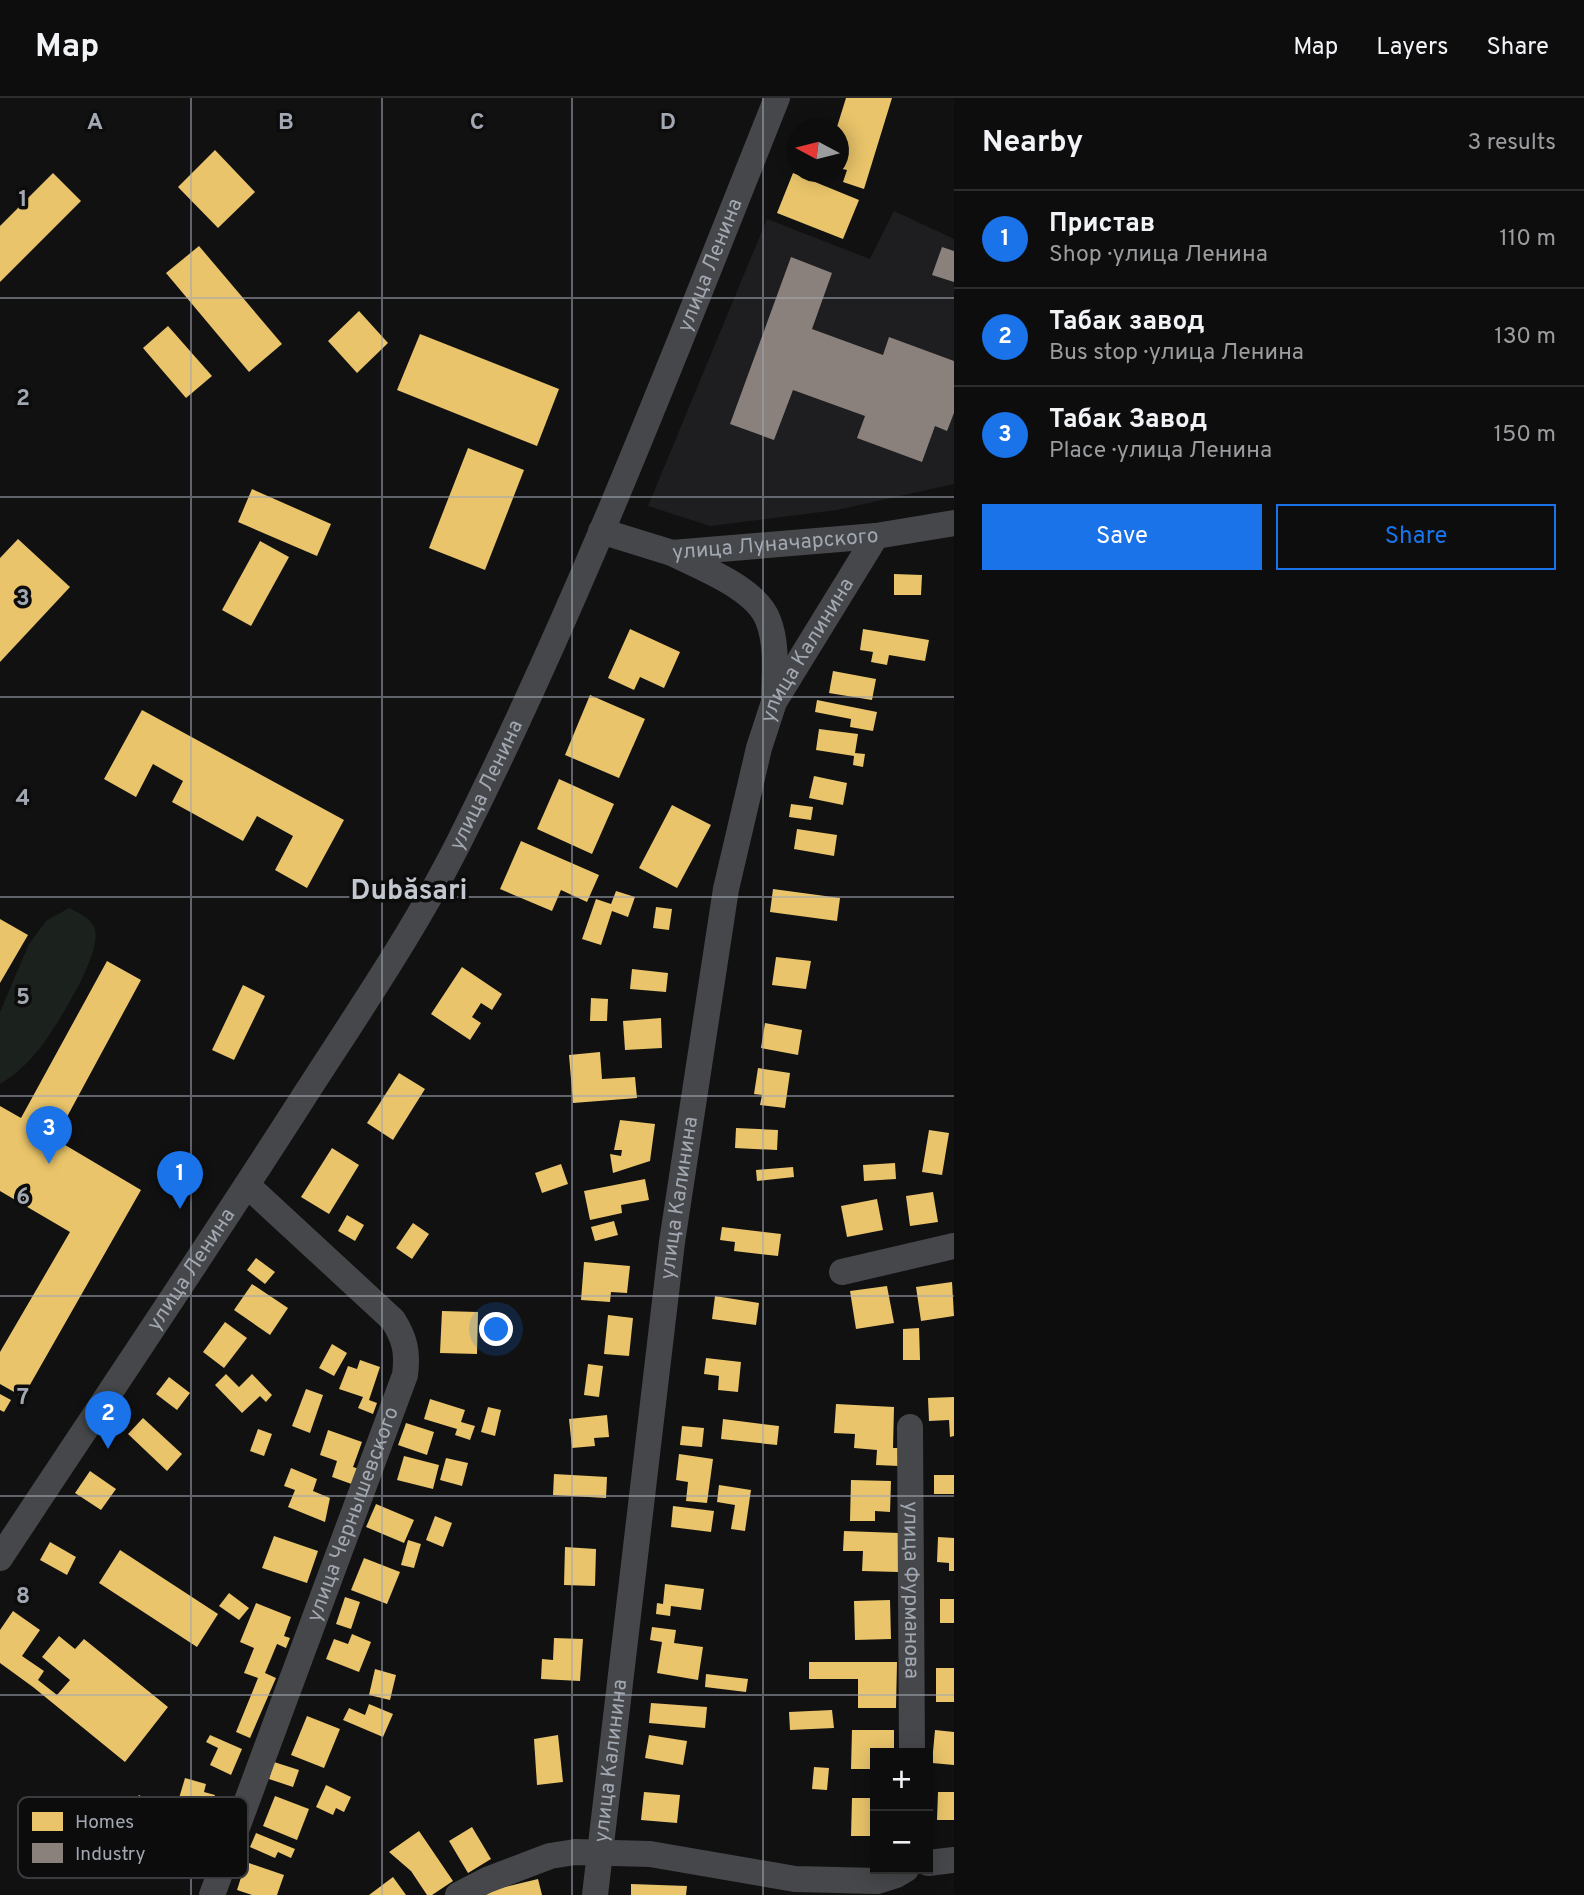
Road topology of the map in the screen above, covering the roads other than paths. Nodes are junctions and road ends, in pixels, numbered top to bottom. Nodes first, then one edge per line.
1 (777, 98) edge
2 (954, 523) edge
3 (601, 531) junction
4 (876, 536) junction
5 (672, 553) junction
6 (774, 702) junction
7 (247, 1185) junction
8 (954, 1246) edge
9 (842, 1272) dead end
10 (910, 1427) dead end
11 (0, 1558) edge
12 (912, 1748) edge
13 (248, 1798) edge
14 (600, 1852) junction
15 (954, 1860) edge
16 (933, 1862) edge
17 (898, 1874) edge
18 (218, 1878) edge
19 (212, 1895) edge
20 (458, 1895) edge
21 (596, 1895) edge

1 - 3 street, улица Ленина
2 - 4 street, улица Луначарского
3 - 5 street, улица Луначарского
3 - 7 street, улица Ленина
4 - 5 street, улица Луначарского
4 - 6 street, улица Калинина
5 - 6 street
6 - 14 street, улица Калинина
7 - 11 street, улица Ленина
7 - 13 street, улица Чернышевского
8 - 9 street
10 - 12 street, улица Фурманова
14 - 17 street
14 - 20 street
14 - 21 street, улица Калинина
15 - 16 street
18 - 19 street, улица Чернышевского

